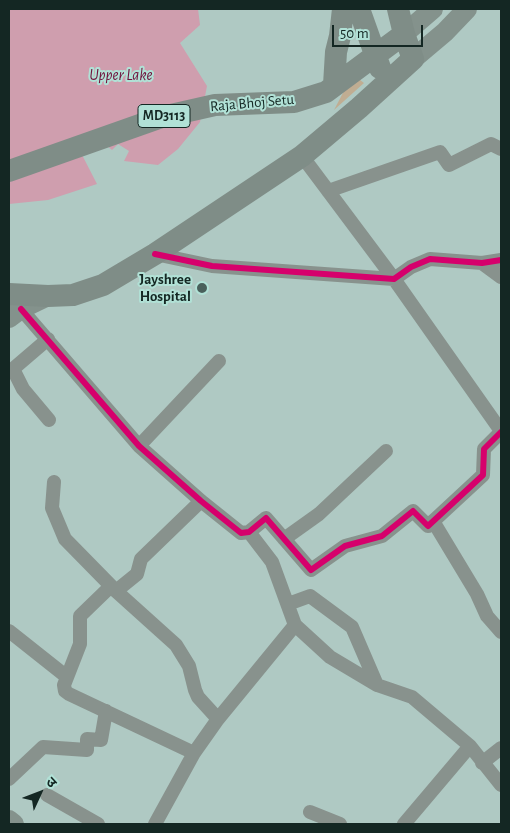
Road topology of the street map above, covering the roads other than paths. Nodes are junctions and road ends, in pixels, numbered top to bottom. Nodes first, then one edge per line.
1 (343, 9) edge
2 (359, 9) edge
3 (398, 9) edge
4 (433, 9) edge
5 (467, 9) edge
6 (404, 34) junction
7 (375, 55) junction
8 (413, 59) junction
9 (386, 83) junction
10 (330, 89) junction
11 (501, 149) edge
12 (302, 156) junction
13 (9, 171) edge
14 (328, 191) junction
15 (155, 254) junction
16 (501, 260) edge
17 (482, 263) junction
18 (501, 277) edge
19 (394, 279) junction
20 (13, 307) edge
21 (48, 339) junction
22 (219, 361) dead end
23 (50, 420) dead end
24 (501, 432) edge
25 (139, 446) junction
26 (386, 451) dead end
27 (54, 482) dead end
28 (202, 501) junction
29 (433, 521) junction
30 (248, 532) junction
31 (284, 539) junction
32 (113, 588) junction
33 (288, 604) junction
34 (295, 625) junction
35 (9, 631) edge
36 (501, 632) edge
37 (67, 677) junction
38 (377, 685) junction
39 (106, 711) junction
40 (218, 719) junction
41 (470, 746) junction
42 (501, 748) edge
43 (194, 753) junction
44 (482, 763) junction
45 (9, 779) edge
46 (501, 785) edge
47 (47, 795) dead end
48 (310, 812) dead end
49 (9, 820) edge
50 (14, 824) edge
51 (98, 824) edge
52 (154, 824) edge
53 (340, 824) edge
54 (404, 824) edge

1 - 10 main road
2 - 7 main road
3 - 6 main road
4 - 6 main road
5 - 8 main road
6 - 7 main road, Raja Bhoj Setu
6 - 8 main road
7 - 9 main road
7 - 10 main road, Raja Bhoj Setu
8 - 9 main road
9 - 12 main road
10 - 13 main road, Raja Bhoj Setu / MD3113
11 - 14 street
12 - 14 street
12 - 15 main road
14 - 19 street
15 - 19 street
15 - 20 main road
16 - 17 street
17 - 18 street
17 - 19 street
19 - 24 street
20 - 21 street
21 - 23 street
21 - 25 street
22 - 25 street
24 - 29 street
25 - 28 street
26 - 31 street
27 - 32 street
28 - 30 street
28 - 32 street
29 - 31 street
29 - 36 street
30 - 31 street
30 - 33 street
32 - 37 street
32 - 40 street
33 - 34 street
33 - 38 street
34 - 38 street
34 - 40 street
35 - 37 street
37 - 39 street
38 - 41 street
39 - 43 street
39 - 45 street
40 - 43 street
41 - 44 street
41 - 54 street
42 - 44 street
43 - 52 street
44 - 46 street
47 - 51 street
48 - 53 street
49 - 50 main road

